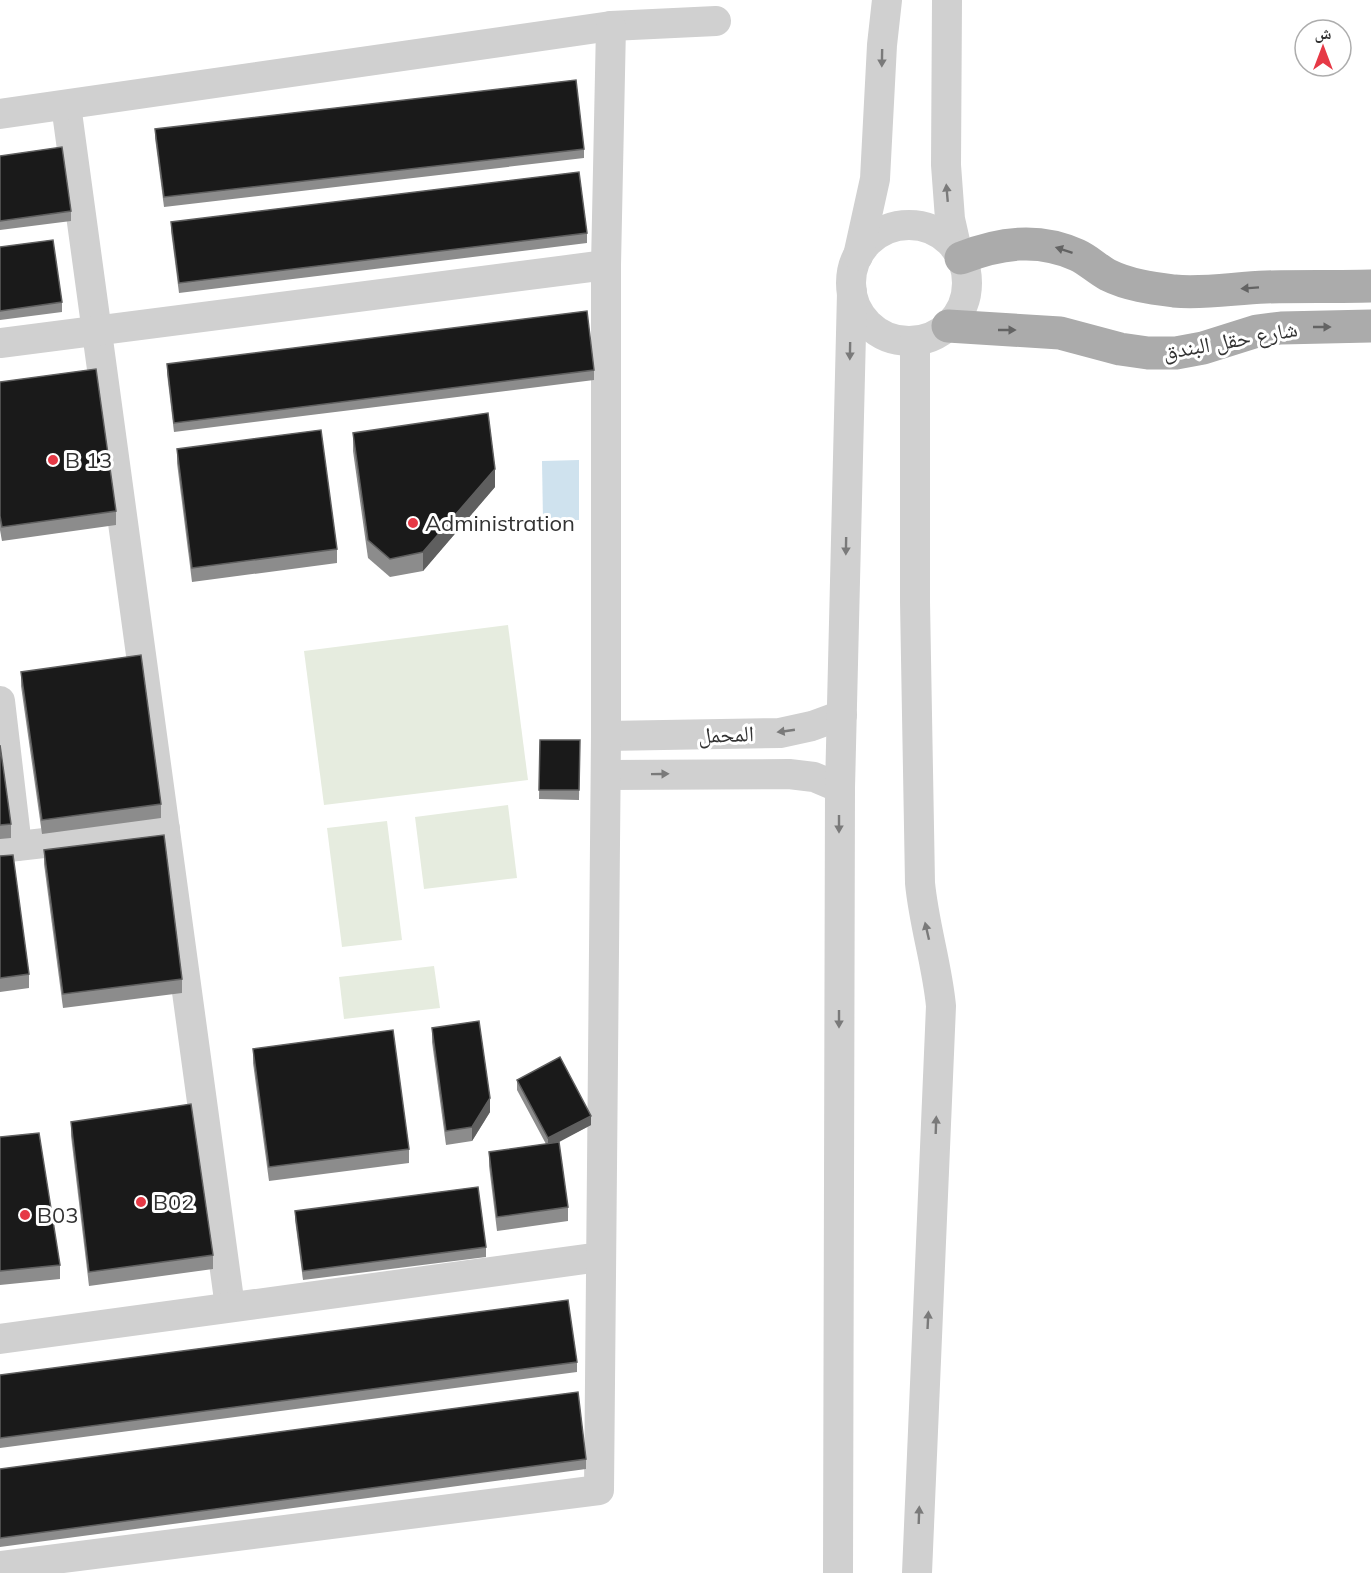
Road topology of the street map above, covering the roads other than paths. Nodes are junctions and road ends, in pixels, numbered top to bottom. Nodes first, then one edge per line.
1 (886, 0) edge
2 (947, 0) edge
3 (716, 21) dead end
4 (610, 26) junction
5 (66, 105) junction
6 (0, 114) edge
7 (959, 254) junction
8 (858, 256) junction
9 (606, 265) junction
10 (1371, 286) edge
11 (852, 292) junction
12 (948, 326) junction
13 (1371, 326) edge
14 (97, 330) junction
15 (915, 341) junction
16 (0, 343) edge
17 (0, 701) edge
18 (842, 715) junction
19 (755, 733) junction
20 (606, 736) junction
21 (754, 774) junction
22 (606, 775) junction
23 (840, 788) junction
24 (165, 829) junction
25 (9, 847) edge
26 (600, 1257) junction
27 (230, 1307) junction
28 (0, 1339) edge
29 (0, 1566) edge
30 (838, 1573) edge
31 (917, 1573) edge

1 -> 8 street
7 -> 2 street
3 - 4 street
4 - 5 street
4 - 9 street
5 - 6 street
5 - 14 street
7 - 8 street
10 -> 7 main road, شارع حقل البندق
7 - 12 street
8 - 11 street
9 - 14 street
9 - 20 street
11 - 15 street
11 -> 18 street
12 -> 13 main road, شارع حقل البندق
12 - 15 street
14 - 16 street
14 - 24 street
31 -> 15 street
17 - 25 street
18 -> 19 street, المحمل
18 - 23 street
19 - 20 street, المحمل
19 - 21 street
20 - 22 street
22 -> 21 street, المحمل
21 - 23 street, المحمل
22 - 26 street
23 -> 30 street
24 - 25 street
24 - 27 street
26 - 27 street
26 - 29 street
27 - 28 street

